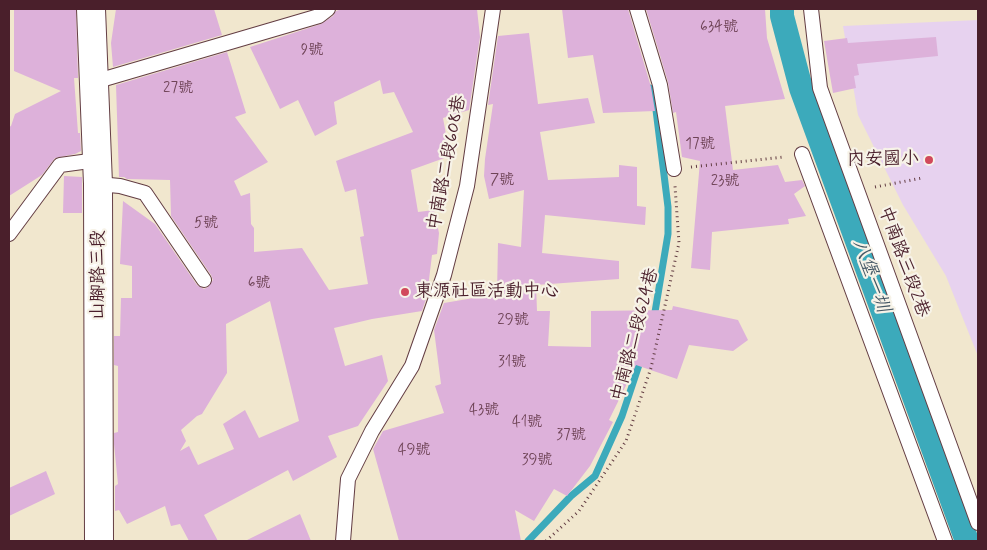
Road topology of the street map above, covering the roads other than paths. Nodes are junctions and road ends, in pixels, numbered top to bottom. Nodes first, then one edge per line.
1 (91, 9) edge
2 (328, 9) edge
3 (493, 9) edge
4 (637, 9) edge
5 (811, 9) edge
6 (94, 82) junction
7 (802, 154) road end
8 (674, 169) road end
9 (97, 172) junction
10 (9, 234) edge
11 (204, 280) dead end
12 (978, 523) edge
13 (99, 541) edge
14 (343, 541) edge
15 (945, 541) edge

1 - 6 main road, 山腳路三段
2 - 6 lane
3 - 14 lane, 中南路二段608巷
4 - 8 lane
5 - 12 lane, 中南路三段2巷
6 - 9 main road, 山腳路三段
7 - 15 lane
9 - 10 lane
9 - 11 lane
9 - 13 main road, 山腳路三段

